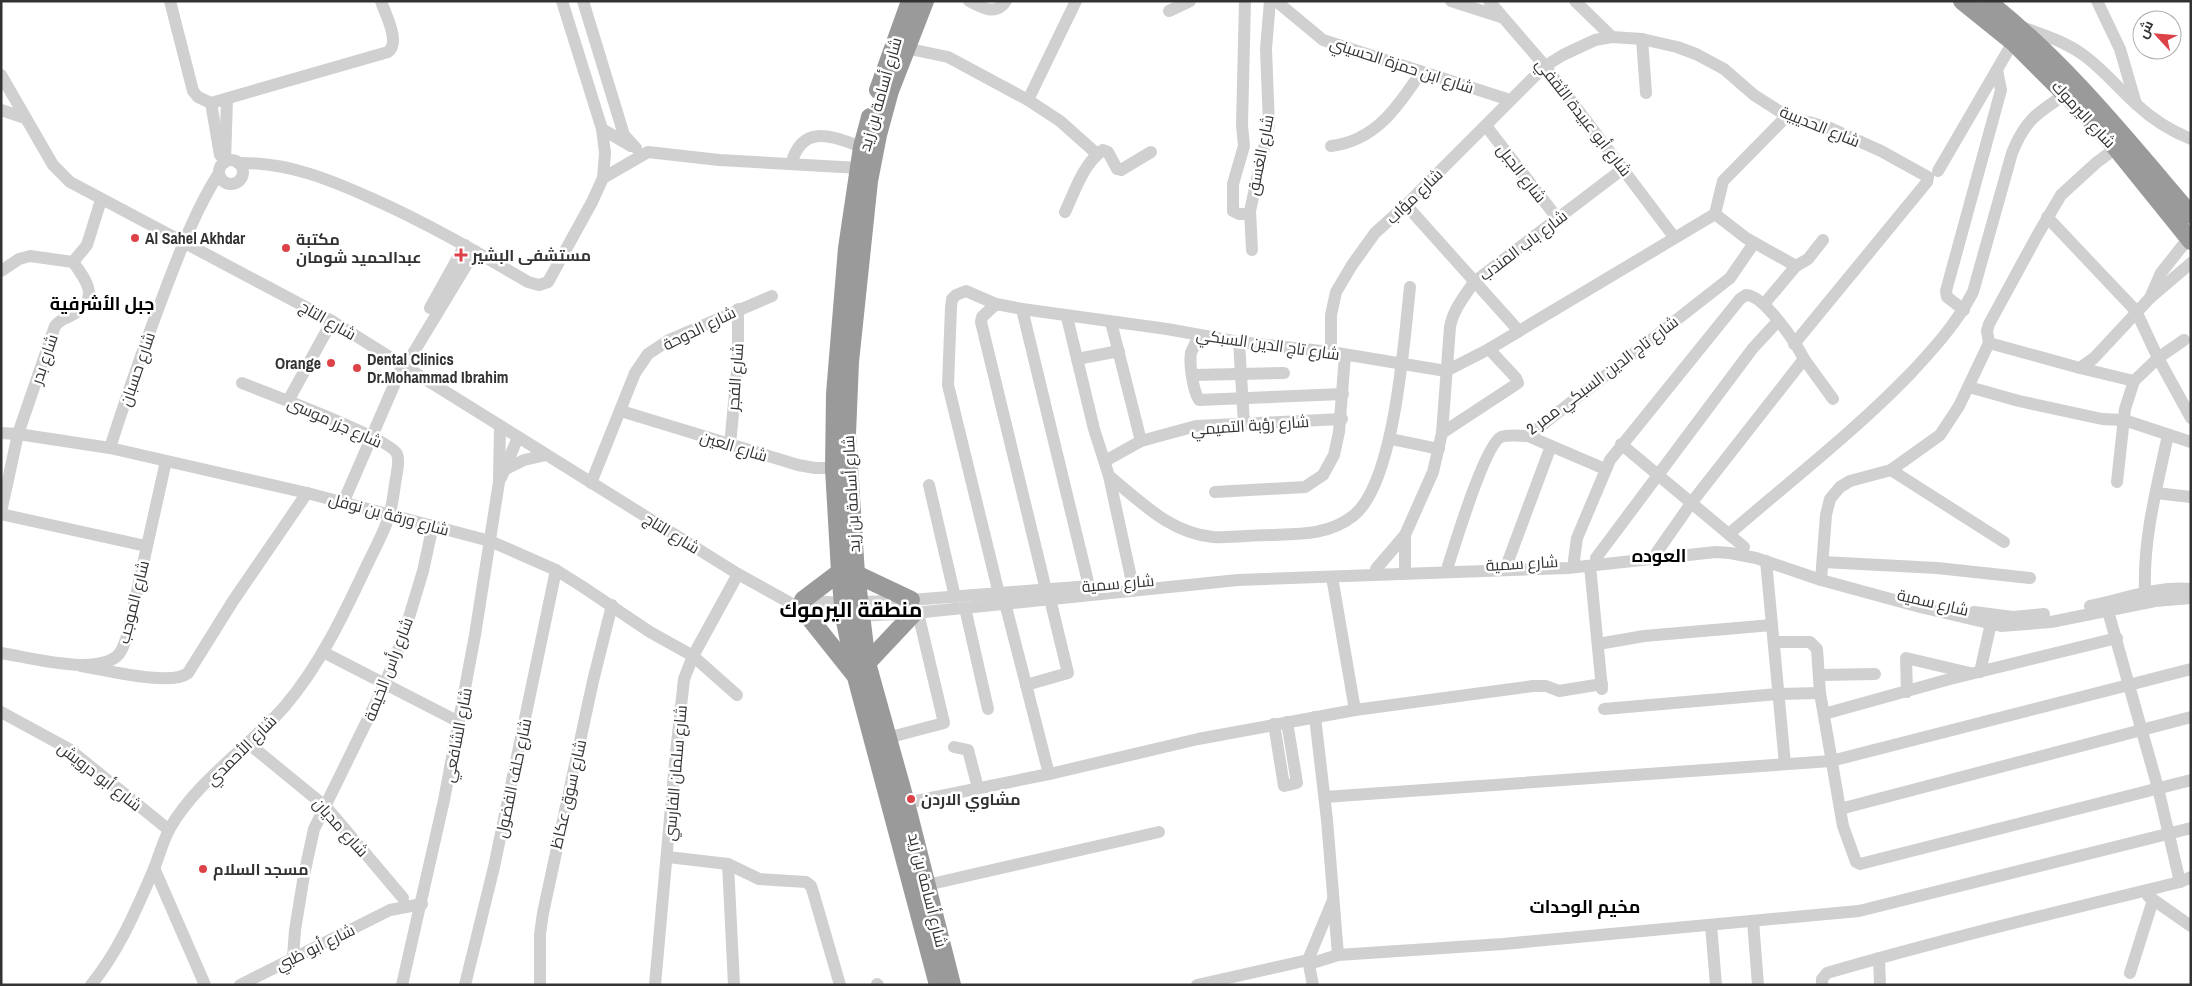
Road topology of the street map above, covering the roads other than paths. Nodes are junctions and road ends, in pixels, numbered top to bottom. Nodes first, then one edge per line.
1 (170, 1) edge
2 (380, 1) edge
3 (562, 1) edge
4 (583, 1) edge
5 (910, 1) edge
6 (925, 1) edge
7 (969, 1) edge
8 (1006, 1) edge
9 (1076, 1) edge
10 (1190, 1) edge
11 (1245, 1) edge
12 (1270, 1) edge
13 (1276, 1) edge
14 (1451, 1) edge
15 (1489, 1) edge
16 (1575, 1) edge
17 (1962, 1) edge
18 (1986, 1) edge
19 (2097, 1) edge
20 (1169, 11) dead end
21 (1502, 17) junction
22 (2015, 34) junction
23 (1612, 37) junction
24 (1642, 39) junction
25 (905, 48) junction
26 (2035, 52) junction
27 (1545, 66) junction
28 (1997, 70) junction
29 (1422, 72) junction
30 (1, 75) edge
31 (1646, 93) dead end
32 (2066, 94) junction
33 (227, 99) junction
34 (1028, 100) junction
35 (1510, 100) junction
36 (210, 103) junction
37 (2136, 104) junction
38 (1, 110) edge
39 (1787, 116) junction
40 (24, 118) junction
41 (1486, 126) junction
42 (602, 129) junction
43 (2191, 139) edge
44 (1331, 146) dead end
45 (862, 147) junction
46 (636, 148) junction
47 (2116, 148) junction
48 (648, 152) junction
49 (1151, 152) dead end
50 (1097, 154) junction
51 (792, 164) junction
52 (859, 168) junction
53 (1624, 168) junction
54 (225, 169) junction
55 (1938, 171) dead end
56 (603, 178) junction
57 (102, 200) junction
58 (1406, 205) junction
59 (1065, 212) dead end
60 (1250, 214) junction
61 (1715, 214) junction
62 (2191, 215) edge
63 (2047, 217) junction
64 (1558, 220) junction
65 (1674, 237) junction
66 (2188, 239) edge
67 (1823, 240) dead end
68 (184, 241) junction
69 (1754, 243) junction
70 (470, 248) junction
71 (1252, 250) dead end
72 (73, 262) junction
73 (2191, 263) edge
74 (1796, 266) junction
75 (1, 272) edge
76 (1474, 282) junction
77 (1410, 287) dead end
78 (772, 296) dead end
79 (2150, 298) junction
80 (996, 304) junction
81 (1764, 304) junction
82 (738, 309) junction
83 (1022, 309) junction
84 (1964, 310) junction
85 (2136, 311) junction
86 (1067, 316) junction
87 (332, 320) junction
88 (1778, 321) junction
89 (1111, 322) junction
90 (1520, 331) junction
91 (1200, 336) junction
92 (2184, 340) dead end
93 (1239, 342) junction
94 (1989, 343) junction
95 (1794, 344) junction
96 (1489, 349) junction
97 (1120, 351) junction
98 (1331, 352) junction
99 (1345, 355) junction
100 (2158, 358) junction
101 (1077, 359) junction
102 (1804, 359) junction
103 (1401, 362) junction
104 (402, 365) junction
105 (2080, 368) junction
106 (1446, 371) junction
107 (1284, 373) dead end
108 (1241, 374) junction
109 (1193, 375) junction
110 (2134, 381) junction
111 (242, 383) dead end
112 (1969, 387) junction
113 (1343, 394) junction
114 (1242, 399) junction
115 (1833, 399) dead end
116 (288, 401) junction
117 (621, 411) junction
118 (2191, 418) edge
119 (1342, 419) junction
120 (2124, 420) junction
121 (1244, 424) junction
122 (500, 426) junction
123 (1, 433) edge
124 (1442, 433) junction
125 (18, 434) junction
126 (2168, 435) junction
127 (371, 436) junction
128 (1528, 436) junction
129 (2188, 437) edge
130 (518, 438) junction
131 (1390, 439) junction
132 (1141, 441) junction
133 (1621, 444) junction
134 (730, 445) junction
135 (1552, 446) junction
136 (110, 448) junction
137 (1439, 449) junction
138 (546, 455) junction
139 (166, 461) junction
140 (1105, 461) junction
141 (841, 468) junction
142 (506, 469) junction
143 (1605, 469) junction
144 (1891, 470) junction
145 (1658, 474) junction
146 (1109, 476) junction
147 (499, 482) junction
148 (2117, 482) dead end
149 (591, 483) junction
150 (929, 485) dead end
151 (1215, 492) dead end
152 (307, 493) junction
153 (2156, 493) junction
154 (2191, 497) edge
155 (343, 502) junction
156 (1692, 502) junction
157 (1, 513) edge
158 (390, 514) junction
159 (433, 526) junction
160 (1729, 534) junction
161 (1405, 535) junction
162 (490, 541) junction
163 (2004, 542) dead end
164 (146, 546) junction
165 (1744, 547) junction
166 (1657, 552) junction
167 (1574, 560) junction
168 (1766, 561) junction
169 (1593, 562) junction
170 (1508, 564) junction
171 (1448, 566) junction
172 (1405, 568) junction
173 (1376, 569) junction
174 (556, 570) junction
175 (1822, 572) junction
176 (848, 573) junction
177 (738, 574) junction
178 (1332, 577) junction
179 (2030, 578) dead end
180 (1132, 582) junction
181 (1089, 586) junction
182 (2191, 589) edge
183 (2145, 592) junction
184 (1048, 594) junction
185 (955, 597) junction
186 (2191, 598) edge
187 (1002, 599) junction
188 (798, 604) junction
189 (612, 606) junction
190 (965, 608) junction
191 (851, 609) junction
192 (914, 609) junction
193 (2108, 611) junction
194 (1991, 623) junction
195 (1772, 625) junction
196 (2117, 638) junction
197 (1774, 642) junction
198 (1598, 644) junction
199 (323, 652) junction
200 (1, 653) edge
201 (692, 656) junction
202 (867, 663) junction
203 (81, 666) junction
204 (2191, 668) edge
205 (1977, 673) junction
206 (1875, 674) dead end
207 (1820, 675) junction
208 (856, 677) junction
209 (384, 684) junction
210 (1026, 684) junction
211 (2128, 685) junction
212 (1907, 692) junction
213 (1820, 693) junction
214 (1778, 694) junction
215 (736, 695) dead end
216 (988, 709) dead end
217 (1604, 709) dead end
218 (1355, 710) junction
219 (1, 712) edge
220 (1824, 714) junction
221 (1315, 717) junction
222 (2191, 717) edge
223 (459, 722) junction
224 (2140, 730) junction
225 (887, 738) junction
226 (249, 744) junction
227 (954, 747) dead end
228 (1831, 761) junction
229 (1785, 764) junction
230 (1049, 774) junction
231 (2191, 780) edge
232 (978, 788) junction
233 (2158, 788) junction
234 (1325, 797) junction
235 (906, 803) junction
236 (326, 807) junction
237 (1840, 809) junction
238 (2191, 828) edge
239 (169, 830) junction
240 (1159, 832) dead end
241 (2169, 833) junction
242 (668, 857) junction
243 (728, 864) junction
244 (154, 868) junction
245 (2185, 879) edge
246 (927, 885) junction
247 (425, 889) junction
248 (2141, 891) junction
249 (1334, 898) junction
250 (2153, 900) junction
251 (422, 904) junction
252 (397, 906) junction
253 (1753, 921) junction
254 (1710, 925) junction
255 (2191, 926) edge
256 (416, 929) junction
257 (1338, 955) junction
258 (293, 957) junction
259 (1879, 958) junction
260 (1309, 962) junction
261 (2130, 973) dead end
262 (91, 985) edge
263 (205, 985) edge
264 (240, 985) edge
265 (402, 985) edge
266 (465, 985) edge
267 (540, 985) edge
268 (655, 985) edge
269 (734, 985) edge
270 (840, 985) edge
271 (938, 985) edge
272 (952, 985) edge
273 (1197, 985) edge
274 (1313, 985) edge
275 (1716, 985) edge
276 (1758, 985) edge
277 (1822, 985) edge
278 (1880, 985) edge

1 - 36 street
2 - 33 street
3 - 42 street
4 - 46 street
5 - 45 highway, شارع أسامة بن زيد
6 - 25 highway, شارع أسامة بن زيد
7 - 8 street
9 - 34 street
10 - 20 street
11 - 60 street
12 - 60 street, شارع الغسق
13 - 29 street, شارع ابن حمزة الحسيني
14 - 21 street
15 - 21 street, شارع أبو عبيدة الثقفي
16 - 23 street
17 - 22 highway, شارع اليرموك
18 - 22 highway, شارع اليرموك
19 - 37 street
21 - 27 street, شارع أبو عبيدة الثقفي
22 - 26 highway, شارع اليرموك
22 - 28 street
22 - 37 street
23 - 24 street, شارع الحديبية
23 - 27 street, شارع الحديبية
24 - 31 street
24 - 39 street, شارع الحديبية
25 - 34 street
25 - 141 highway, شارع أسامة بن زيد
26 - 32 highway, شارع اليرموك
26 - 62 highway, شارع اليرموك
27 - 35 street, شارع مؤاب
27 - 53 street, شارع أبو عبيدة الثقفي
28 - 55 street
28 - 84 street
29 - 35 street, شارع ابن حمزة الحسيني
29 - 44 street
30 - 40 street, شارع التاج
32 - 47 highway, شارع اليرموك
32 - 84 street
33 - 36 street
33 - 54 street, شارع حسبان
34 - 50 street
35 - 41 street, شارع مؤاب
36 - 54 street
37 - 43 street
38 - 40 street
39 - 61 street
39 - 95 street, شارع الحديبية
40 - 57 street, شارع التاج
41 - 58 street, شارع مؤاب
41 - 64 street, شارع الجبل
42 - 46 street
42 - 56 street
45 - 51 street
45 - 52 highway, شارع أسامة بن زيد
46 - 48 street
47 - 63 street
47 - 66 highway, شارع اليرموك
48 - 51 street
48 - 56 street
49 - 50 street
50 - 59 street
51 - 52 street
52 - 141 highway, شارع أسامة بن زيد
53 - 64 street, شارع باب المندب
53 - 65 street, شارع أبو عبيدة الثقفي
54 - 68 street, شارع حسبان
54 - 70 street
56 - 70 street
57 - 68 street, شارع التاج
57 - 72 street
58 - 76 street
58 - 98 street, شارع مؤاب
60 - 71 street, شارع الغسق
61 - 65 street
61 - 69 street
63 - 85 street
63 - 94 street
64 - 76 street, شارع باب المندب
65 - 90 street
66 - 79 street
67 - 74 street
68 - 87 street, شارع التاج
68 - 136 street, شارع حسبان
69 - 74 street
69 - 128 street, شارع تاج الدين السبكي ممر 2
70 - 104 street
72 - 75 street
72 - 125 street, شارع بدر
73 - 79 street
74 - 81 street
76 - 90 street
76 - 106 street, شارع باب المندب
77 - 103 street
78 - 82 street, شارع الدوحة
79 - 85 street
80 - 83 street, شارع تاج الدين السبكي
80 - 184 street
80 - 187 street, شارع تاج الدين السبكي
81 - 88 street
81 - 133 street
82 - 117 street, شارع الدوحة
82 - 134 street, شارع الفجر
83 - 86 street, شارع تاج الدين السبكي
83 - 181 street
84 - 160 street
85 - 100 street
85 - 105 street
86 - 89 street, شارع تاج الدين السبكي
86 - 101 street
87 - 104 street, شارع التاج
87 - 116 street
88 - 95 street
88 - 145 street
89 - 91 street, شارع تاج الدين السبكي
89 - 97 street
90 - 96 street
91 - 93 street, شارع تاج الدين السبكي
91 - 109 street
92 - 100 street
93 - 98 street, شارع تاج الدين السبكي
93 - 108 street
94 - 105 street
94 - 112 street
95 - 102 street
96 - 106 street
96 - 124 street
97 - 101 street
97 - 132 street
98 - 99 street, شارع تاج الدين السبكي
99 - 103 street, شارع تاج الدين السبكي
99 - 113 street
100 - 110 street
100 - 118 street
101 - 140 street
102 - 115 street
102 - 156 street
103 - 106 street, شارع تاج الدين السبكي
103 - 131 street
104 - 122 street, شارع التاج
104 - 127 street
105 - 110 street
106 - 124 street, شارع باب المندب
107 - 108 street
108 - 109 street
108 - 114 street
109 - 114 street
110 - 120 street
111 - 116 street, شارع جزر موسى
112 - 120 street
112 - 144 street
113 - 114 street
113 - 119 street
114 - 121 street
116 - 127 street, شارع جزر موسى
117 - 134 street, شارع العين
117 - 149 street, شارع الدوحة
119 - 121 street, شارع رؤبة التميمي
119 - 151 street
120 - 126 street
120 - 148 street
121 - 132 street, شارع رؤبة التميمي
122 - 130 street, شارع التاج
122 - 147 street, شارع الشافعي
123 - 125 street, شارع ورقة بن نوفل
124 - 137 street, شارع باب المندب
125 - 136 street, شارع ورقة بن نوفل
125 - 157 street, شارع بدر
126 - 129 street
126 - 153 street
127 - 155 street
127 - 158 street, شارع جزر موسى
128 - 135 street
128 - 171 street, شارع تاج الدين السبكي ممر 2
130 - 138 street, شارع التاج
130 - 142 street, شارع الشافعي
131 - 137 street
131 - 146 street
132 - 140 street, شارع رؤبة التميمي
133 - 143 street
133 - 145 street
134 - 141 street, شارع العين
135 - 143 street
135 - 170 street
136 - 139 street, شارع ورقة بن نوفل
137 - 161 street, شارع باب المندب
138 - 142 street
138 - 149 street, شارع التاج
139 - 152 street, شارع ورقة بن نوفل
139 - 164 street, شارع الموجب
140 - 146 street
141 - 176 highway, شارع أسامة بن زيد
142 - 147 street, شارع الشافعي
143 - 167 street
144 - 163 street
144 - 175 street
145 - 156 street
145 - 169 street
146 - 180 street
147 - 162 street, شارع الشافعي
149 - 177 street, شارع التاج
150 - 185 street
152 - 155 street, شارع ورقة بن نوفل
152 - 203 street
153 - 154 street
153 - 183 street
155 - 158 street, شارع ورقة بن نوفل
156 - 160 street
156 - 166 street
157 - 164 street
158 - 159 street, شارع ورقة بن نوفل
158 - 199 street, شارع الأحمدي
159 - 162 street, شارع ورقة بن نوفل
159 - 209 street, شارع رأس الخيمة
160 - 165 street
161 - 172 street
161 - 173 street
162 - 174 street, شارع ورقة بن نوفل
162 - 223 street, شارع الشافعي
164 - 203 street, شارع الموجب
165 - 166 street, شارع سمية
165 - 175 street, شارع سمية
166 - 169 street, شارع سمية
167 - 169 street, شارع سمية
167 - 170 street, شارع سمية
168 - 169 street, شارع سمية
168 - 175 street, شارع سمية
168 - 195 street
169 - 178 street, شارع سمية
169 - 198 street
170 - 171 street, شارع سمية
171 - 172 street, شارع سمية
172 - 173 street, شارع سمية
173 - 180 street, شارع سمية
174 - 189 street, شارع ورقة بن نوفل
174 - 266 street, شارع حلف الفضول
175 - 179 street
175 - 183 street, شارع سمية
175 - 194 street, شارع سمية
176 - 188 highway
176 - 191 highway, شارع أسامة بن زيد
176 - 192 highway
177 - 188 street, شارع التاج
177 - 201 street, شارع سلمان الفارسي
178 - 184 street, شارع سمية
178 - 218 street
180 - 181 street, شارع سمية
181 - 184 street, شارع سمية
182 - 183 street, شارع سمية
184 - 187 street, شارع سمية
184 - 210 street
185 - 187 street, شارع سمية
185 - 192 street, شارع سمية
186 - 193 street, شارع سمية
187 - 190 street, شارع سمية
187 - 210 street
188 - 191 street, شارع التاج
188 - 208 highway
189 - 201 street, شارع ورقة بن نوفل
189 - 267 street, شارع سوق عكاظ
190 - 192 street, شارع سمية
190 - 216 street
191 - 192 street, شارع سمية
191 - 202 highway, شارع أسامة بن زيد
191 - 208 highway, شارع أسامة بن زيد
192 - 202 highway
192 - 225 street
193 - 194 street, شارع سمية
193 - 196 street
194 - 205 street
195 - 197 street
195 - 198 street
196 - 205 street
196 - 211 street
197 - 207 street
197 - 214 street
198 - 218 street
199 - 209 street
199 - 226 street, شارع الأحمدي
200 - 203 street, شارع الموجب
201 - 215 street, شارع ورقة بن نوفل
201 - 242 street, شارع سلمان الفارسي
202 - 225 highway, شارع أسامة بن زيد
204 - 211 street
205 - 212 street
205 - 212 street
206 - 207 street
207 - 213 street
208 - 271 highway, شارع أسامة بن زيد
209 - 223 street
209 - 236 street, شارع رأس الخيمة
210 - 230 street
211 - 224 street
211 - 228 street
212 - 220 street
213 - 214 street
213 - 220 street
214 - 217 street
214 - 229 street
218 - 221 street
219 - 239 street, شارع أبو درويش
220 - 228 street
221 - 230 street
221 - 234 street
222 - 224 street
223 - 247 street, شارع الشافعي
224 - 233 street
224 - 237 street
225 - 235 highway, شارع أسامة بن زيد
226 - 236 street, شارع مديان
226 - 239 street, شارع الأحمدي
227 - 232 street
228 - 229 street
228 - 237 street
229 - 234 street
230 - 232 street
231 - 233 street
232 - 235 street
233 - 237 street
233 - 241 street
234 - 249 street
235 - 246 highway, شارع أسامة بن زيد
236 - 252 street, شارع مديان
236 - 258 street, شارع رأس الخيمة
238 - 241 street
239 - 244 street, شارع الأحمدي
240 - 246 street
241 - 245 street
241 - 253 street
242 - 243 street
242 - 268 street, شارع سلمان الفارسي
243 - 269 street
243 - 270 street
244 - 262 street, شارع الأحمدي
244 - 263 street
245 - 248 street
246 - 272 highway, شارع أسامة بن زيد
247 - 251 street, شارع الشافعي
247 - 252 street, شارع أبو ظبي
248 - 250 street
248 - 259 street
249 - 257 street
249 - 260 street
250 - 255 street
250 - 261 street
251 - 252 street, شارع أبو ظبي
251 - 256 street, شارع الشافعي
252 - 256 street, شارع مديان
252 - 258 street, شارع أبو ظبي
253 - 254 street
253 - 276 street
254 - 257 street
254 - 275 street
256 - 265 street, شارع الشافعي
257 - 260 street
258 - 264 street, شارع أبو ظبي
259 - 277 street
259 - 278 street
260 - 273 street
260 - 274 street

